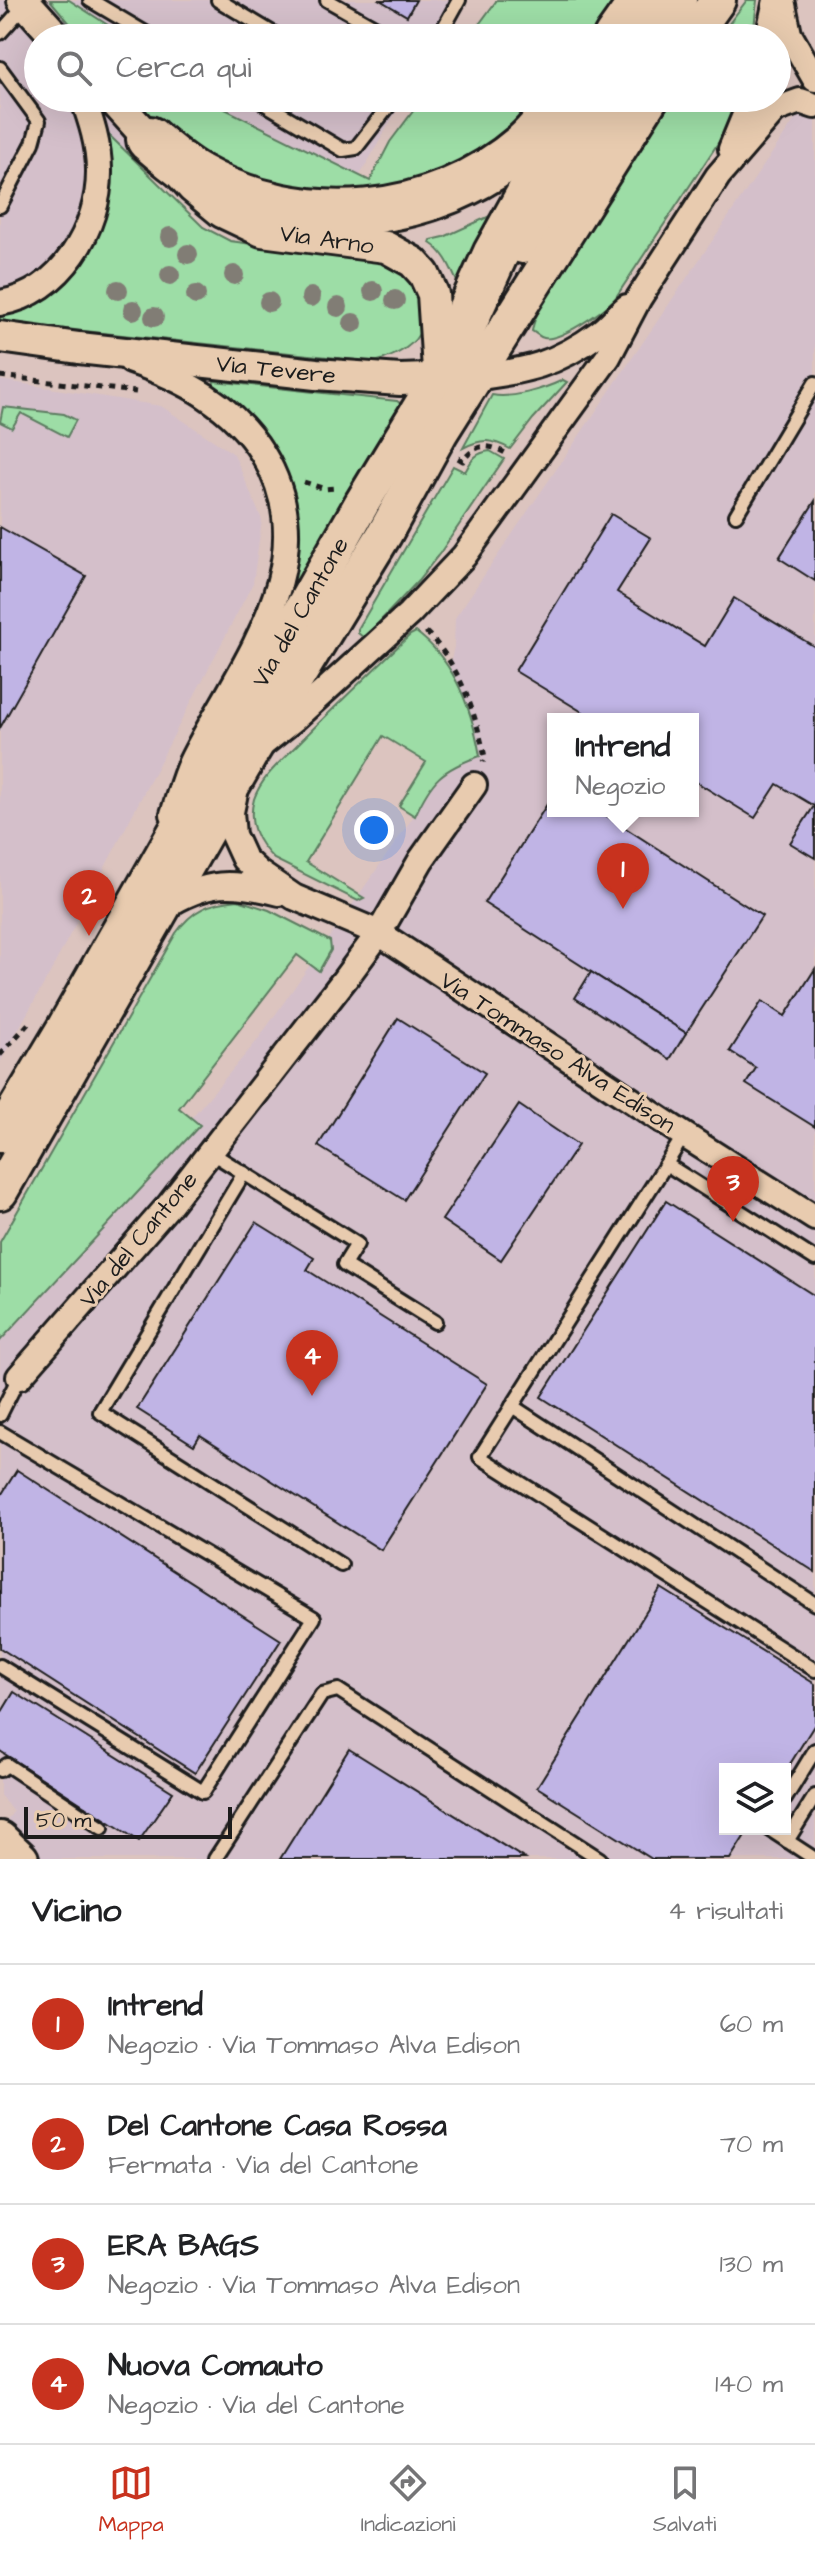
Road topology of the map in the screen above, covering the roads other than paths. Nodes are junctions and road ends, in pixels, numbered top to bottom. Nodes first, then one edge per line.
1 (90, 0) edge
2 (218, 0) edge
3 (327, 0) edge
4 (459, 0) edge
5 (643, 0) edge
6 (679, 0) edge
7 (718, 0) edge
8 (779, 0) edge
9 (33, 14) edge
10 (130, 24) edge
11 (258, 24) edge
12 (369, 24) edge
13 (446, 24) edge
14 (626, 24) edge
15 (663, 24) edge
16 (701, 24) edge
17 (772, 24) edge
18 (786, 24) edge
19 (0, 33) edge
20 (791, 37) edge
21 (0, 68) edge
22 (815, 79) edge
23 (24, 101) edge
24 (791, 104) edge
25 (815, 106) edge
26 (32, 112) edge
27 (87, 112) edge
28 (125, 112) edge
29 (279, 112) edge
30 (382, 112) edge
31 (553, 112) edge
32 (574, 112) edge
33 (605, 112) edge
34 (641, 112) edge
35 (746, 112) edge
36 (773, 112) edge
37 (149, 139) junction
38 (718, 176) junction
39 (0, 206) edge
40 (639, 298) junction
41 (0, 303) edge
42 (0, 337) edge
43 (79, 348) junction
44 (454, 372) junction
45 (815, 383) edge
46 (736, 515) dead end
47 (246, 761) junction
48 (474, 785) road end
49 (156, 863) junction
50 (294, 897) junction
51 (154, 922) junction
52 (379, 933) junction
53 (0, 1135) edge
54 (684, 1135) junction
55 (210, 1152) junction
56 (666, 1164) junction
57 (244, 1173) junction
58 (2, 1190) edge
59 (815, 1218) edge
60 (815, 1259) edge
61 (435, 1322) dead end
62 (19, 1377) joint
63 (512, 1406) junction
64 (0, 1415) edge
65 (0, 1432) edge
66 (341, 1565) dead end
67 (815, 1604) edge
68 (0, 1666) edge
69 (815, 1670) edge
70 (815, 1750) edge
71 (0, 1770) edge
72 (791, 1789) edge
73 (815, 1796) edge
74 (102, 1828) dead end
75 (778, 1835) edge
76 (0, 1839) edge
77 (787, 1841) junction
78 (21, 1859) edge
79 (215, 1859) edge
80 (600, 1859) edge
81 (815, 1859) edge

1 - 10 lane
2 - 11 lane
3 - 12 lane
4 - 13 lane
5 - 14 highway
6 - 15 main road
7 - 16 main road
8 - 17 street
8 - 18 street
9 - 19 lane
20 - 22 street
21 - 23 lane
24 - 25 street, Via del Cantone
26 - 39 lane
27 - 41 street
28 - 37 street, Via Arno
29 - 30 lane
31 - 37 highway
32 - 44 highway
33 - 44 main road, Via del Cantone
34 - 44 main road, Via del Cantone
35 - 38 street, Via del Cantone
36 - 38 street, Via del Cantone
37 - 44 street, Via Arno
38 - 40 street, Via del Cantone
40 - 44 street, Via del Cantone
40 - 47 street, Via del Cantone
42 - 43 street, Via Tevere
43 - 44 street, Via Tevere
43 - 49 street, Via Tevere
44 - 47 main road, Via del Cantone
44 - 49 main road, Via del Cantone
45 - 46 lane
47 - 50 street, Via Tommaso Alva Edison
47 - 51 main road, Via del Cantone
48 - 52 street, Via del Cantone
49 - 53 main road, Via del Cantone
50 - 51 street, Via Tommaso Alva Edison
50 - 52 street, Via Tommaso Alva Edison
51 - 58 main road, Via del Cantone
52 - 54 street, Via Tommaso Alva Edison
52 - 55 street, Via del Cantone
54 - 56 lane
54 - 59 street, Via Tommaso Alva Edison
55 - 57 lane
55 - 62 street, Via del Cantone
56 - 60 lane
56 - 63 lane
57 - 61 lane
57 - 66 lane
62 - 64 lane
63 - 67 lane
63 - 69 lane
65 - 68 lane
70 - 72 lane
71 - 74 lane
73 - 77 lane
75 - 77 lane
76 - 78 main road
77 - 81 lane
79 - 80 lane

